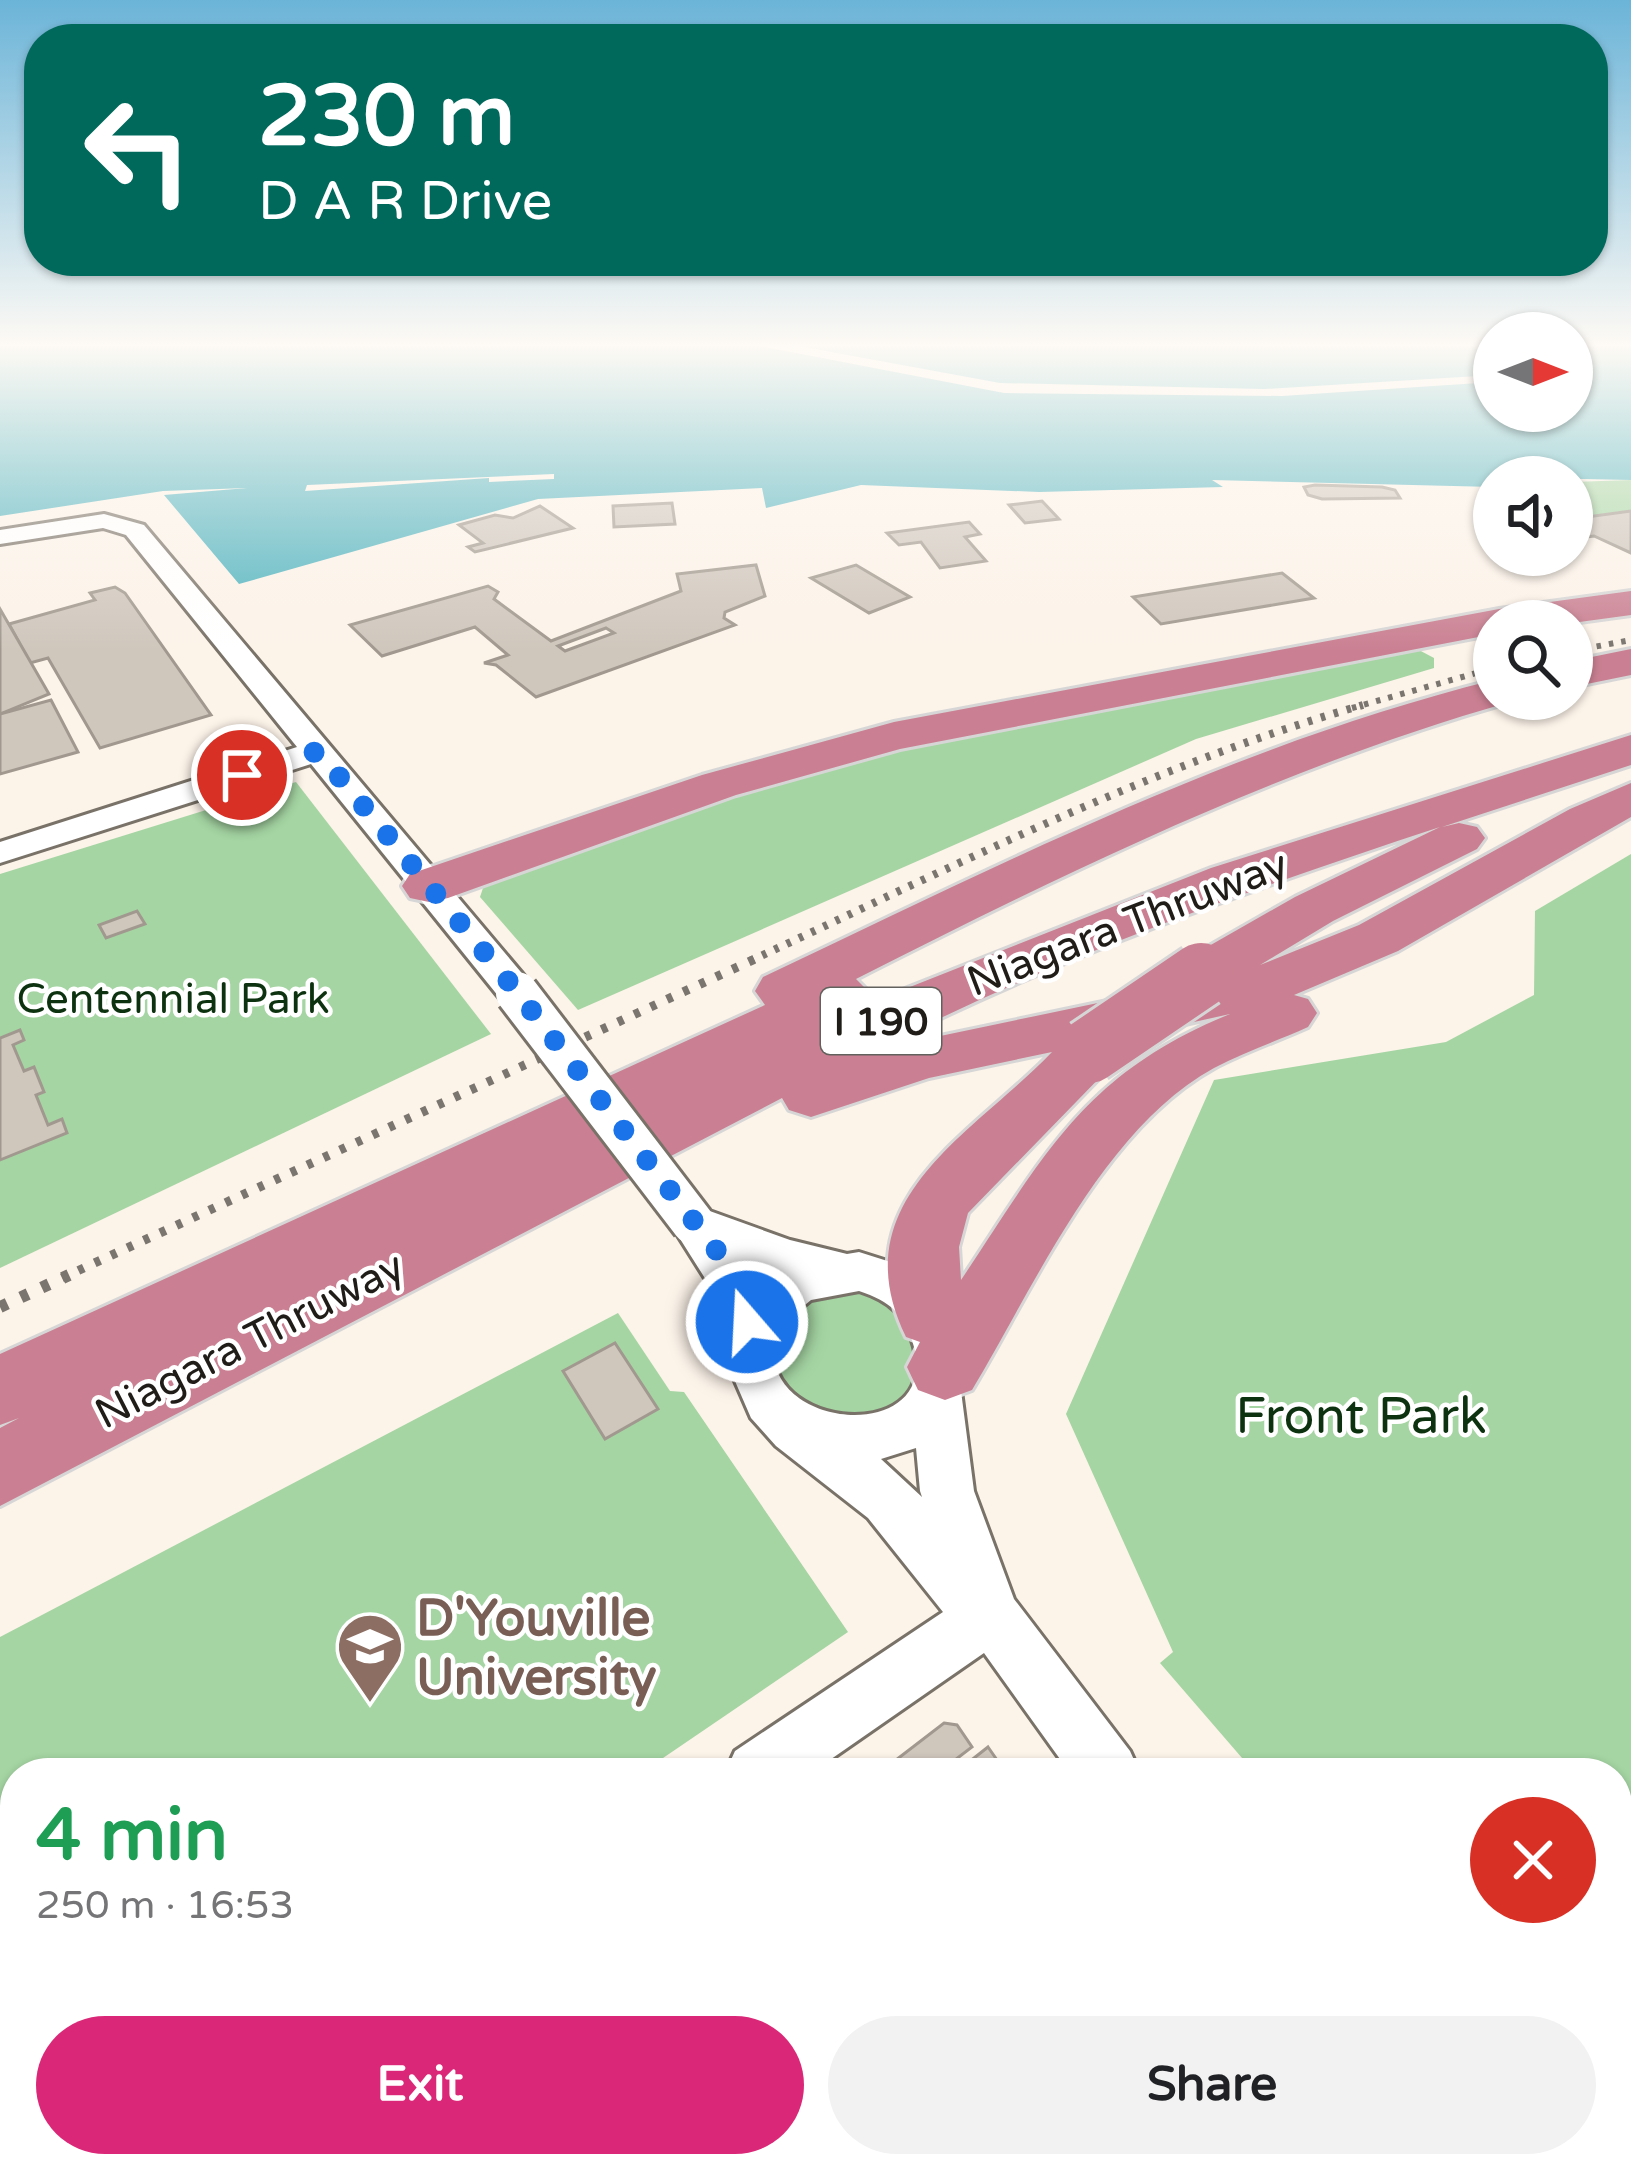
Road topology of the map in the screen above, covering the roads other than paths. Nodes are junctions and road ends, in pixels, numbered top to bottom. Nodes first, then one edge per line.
1 (0, 537) edge
2 (1631, 603) edge
3 (1593, 608) edge
4 (1473, 625) edge
5 (1631, 662) edge
6 (1593, 670) edge
7 (1631, 690) edge
8 (1593, 693) edge
9 (1473, 698) edge
10 (1631, 719) edge
11 (1480, 720) edge
12 (1631, 749) edge
13 (318, 751) junction
14 (1631, 766) edge
15 (1631, 798) edge
16 (1118, 830) junction
17 (1631, 832) edge
18 (0, 853) edge
19 (429, 886) junction
20 (669, 1070) junction
21 (693, 1223) junction
22 (850, 1272) junction
23 (749, 1349) junction
24 (938, 1359) junction
25 (796, 1429) junction
26 (6, 1440) edge
27 (988, 1615) junction
28 (779, 1758) edge
29 (1097, 1758) edge

1 - 13 street
2 - 3 highway
4 - 19 highway
5 - 6 highway
7 - 8 highway
9 - 16 highway
10 - 20 highway, Niagara Thruway / I 190
11 - 16 highway
12 - 26 highway, Niagara Thruway / I 190
13 - 18 street
13 - 19 street
14 - 24 highway, bridge
15 - 26 highway
16 - 20 highway
17 - 24 highway
19 - 21 street, bridge
20 - 26 highway, Niagara Thruway / I 190
21 - 22 street
21 - 23 street
22 - 23 street
22 - 24 street
23 - 25 street
24 - 25 street
24 - 27 street
25 - 27 street
27 - 28 street
27 - 29 street

